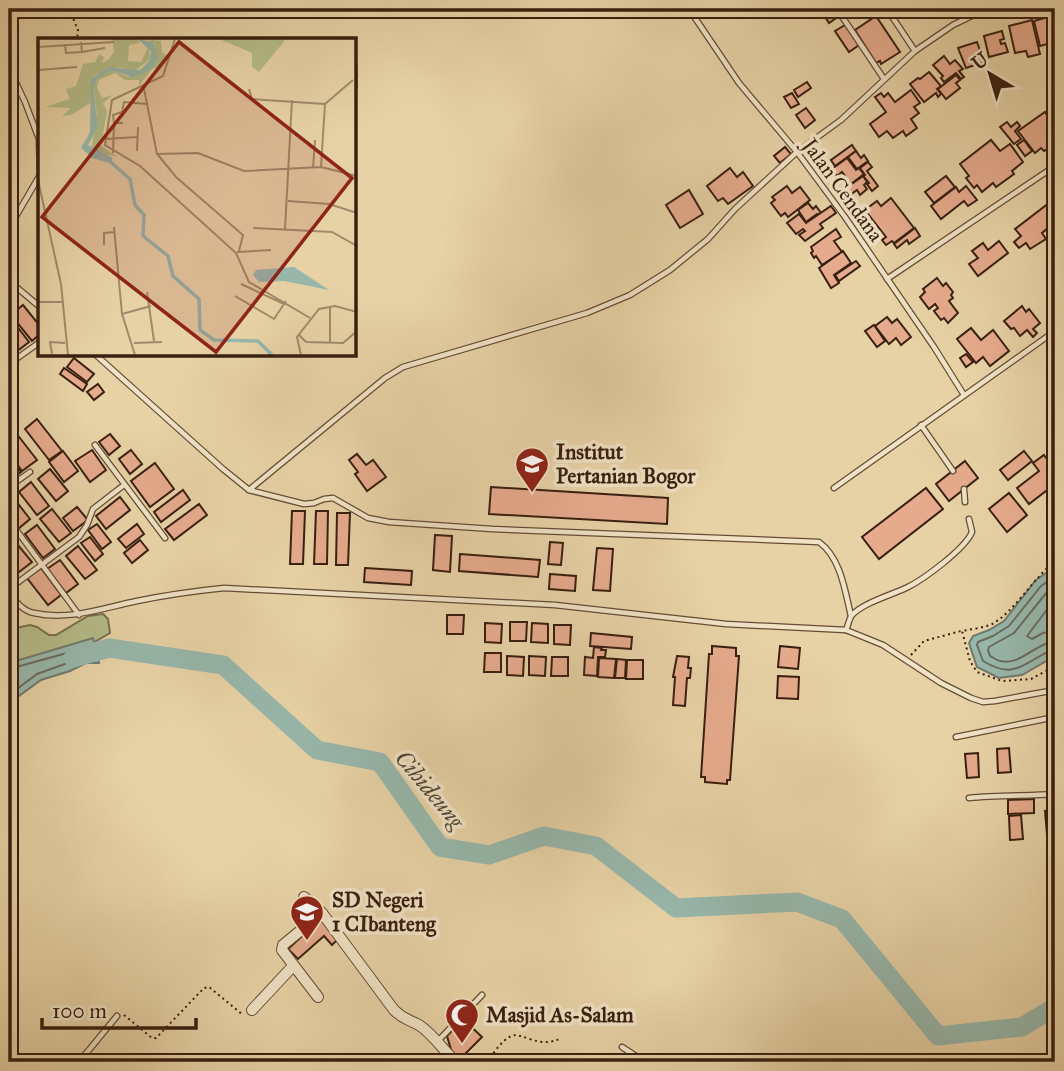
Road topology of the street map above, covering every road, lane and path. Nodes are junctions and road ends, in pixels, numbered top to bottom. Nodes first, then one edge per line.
1 (69, 9) edge
2 (689, 9) edge
3 (836, 9) edge
4 (887, 9) edge
5 (986, 9) edge
6 (77, 38) edge
7 (915, 51) junction
8 (9, 68) edge
9 (884, 79) junction
10 (38, 136) edge
11 (797, 152) junction
12 (1055, 166) edge
13 (38, 178) edge
14 (9, 228) edge
15 (887, 279) junction
16 (9, 281) edge
17 (38, 305) edge
18 (1055, 331) edge
19 (38, 343) edge
20 (98, 357) edge
21 (9, 364) edge
22 (964, 395) junction
23 (921, 425) junction
24 (95, 445) dead end
25 (953, 471) dead end
26 (30, 472) dead end
27 (124, 485) junction
28 (9, 487) edge
29 (834, 488) dead end
30 (964, 489) dead end
31 (249, 490) junction
32 (965, 502) dead end
33 (969, 519) dead end
34 (9, 520) edge
35 (165, 538) dead end
36 (1055, 561) edge
37 (41, 564) junction
38 (9, 591) edge
39 (79, 615) junction
40 (851, 616) junction
41 (846, 631) junction
42 (962, 631) junction
43 (906, 660) junction
44 (1055, 666) edge
45 (1055, 690) edge
46 (1055, 717) edge
47 (956, 737) dead end
48 (1055, 794) edge
49 (969, 798) dead end
50 (304, 897) dead end
51 (322, 913) junction
52 (292, 966) junction
53 (482, 995) dead end
54 (318, 997) dead end
55 (252, 1010) joint
56 (117, 1016) joint
57 (561, 1038) dead end
58 (437, 1042) junction
59 (622, 1046) dead end
60 (9, 1054) edge
61 (449, 1060) edge
62 (20, 1062) edge
63 (79, 1062) edge
64 (486, 1062) edge
65 (645, 1062) edge

1 - 6 path
2 - 11 lane, Jalan Cendana
3 - 9 lane
4 - 7 lane
5 - 7 lane
7 - 9 lane
8 - 10 lane
9 - 11 lane
11 - 15 lane, Jalan Cendana
11 - 31 lane
12 - 15 lane
13 - 14 lane
15 - 22 lane, Jalan Cendana
16 - 17 lane
18 - 22 lane
19 - 21 lane
20 - 31 lane
22 - 23 lane
23 - 25 lane
23 - 29 lane
24 - 27 lane
26 - 28 lane
27 - 35 lane
27 - 37 lane
30 - 32 lane
31 - 40 lane
33 - 40 lane
34 - 37 lane
36 - 42 path
37 - 38 lane
37 - 39 lane
38 - 39 lane
39 - 41 lane
40 - 41 lane
41 - 43 lane
42 - 43 path
42 - 44 path
43 - 45 lane
46 - 47 lane
48 - 49 lane
50 - 51 street
51 - 52 street
51 - 58 street
52 - 54 street
52 - 55 street
53 - 58 lane
55 - 56 path
56 - 63 lane
57 - 64 path
58 - 61 street
59 - 65 lane
60 - 62 street

